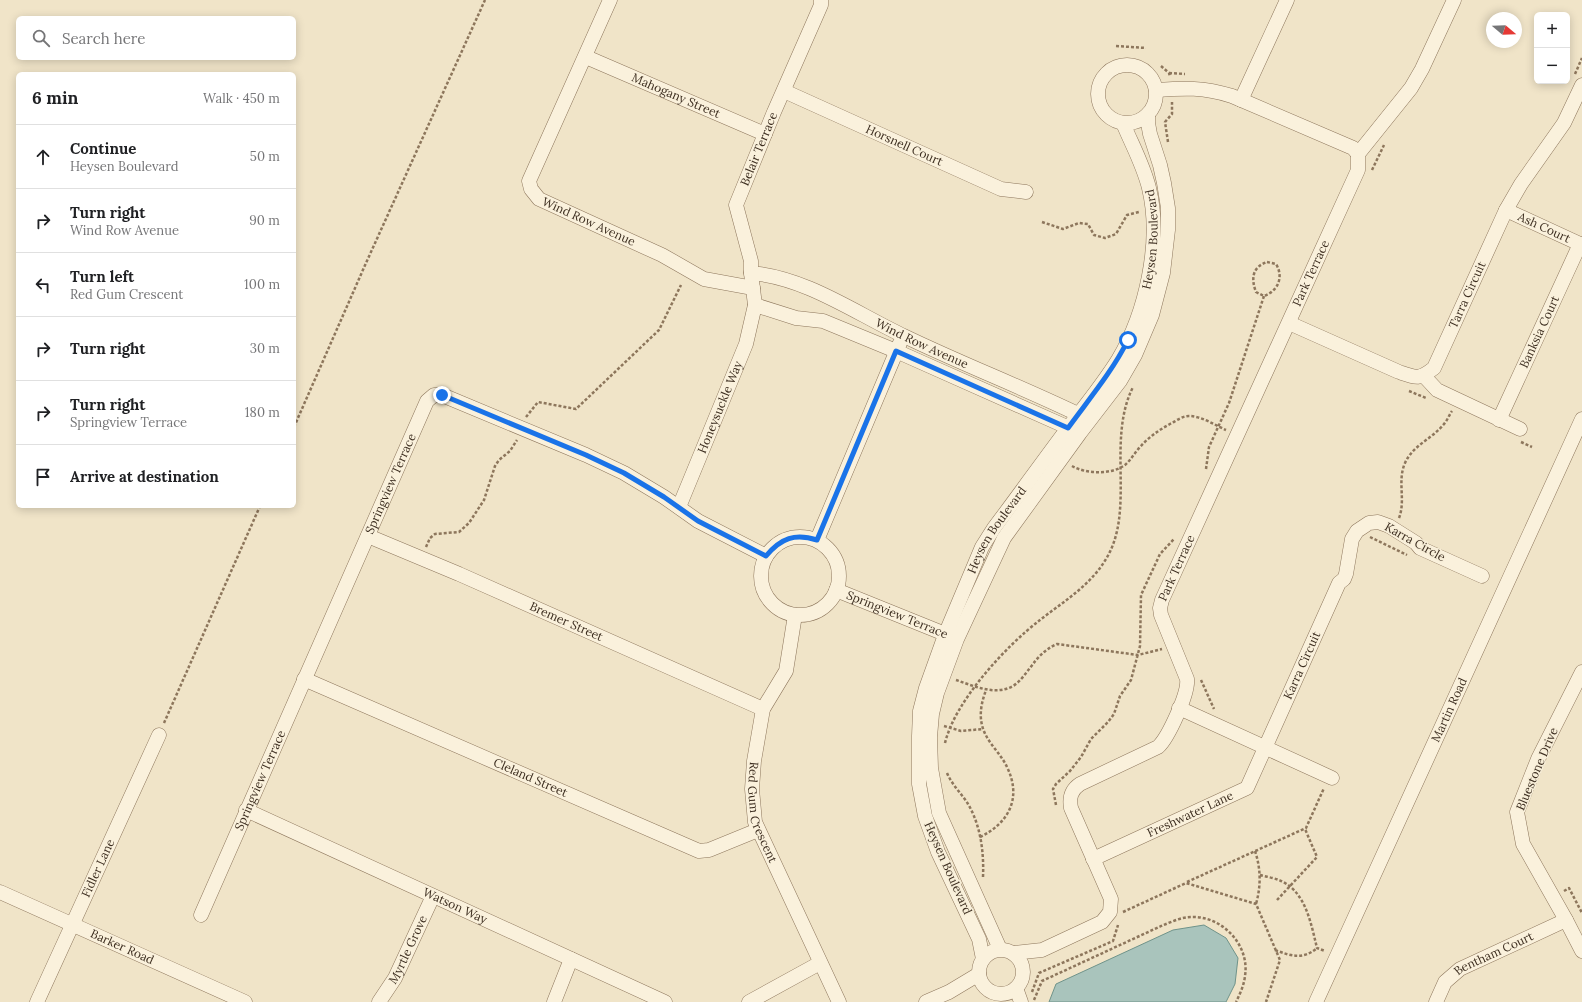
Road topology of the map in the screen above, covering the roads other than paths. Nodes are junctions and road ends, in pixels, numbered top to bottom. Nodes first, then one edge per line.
1 (610, 0) edge
2 (821, 0) edge
3 (1287, 0) edge
4 (1454, 0) edge
5 (586, 57) junction
6 (1582, 85) edge
7 (1156, 90) junction
8 (784, 91) junction
9 (1241, 100) junction
10 (1148, 114) junction
11 (1123, 123) junction
12 (765, 134) junction
13 (1358, 154) junction
14 (1026, 192) dead end
15 (1506, 210) junction
16 (1581, 244) edge
17 (751, 273) junction
18 (753, 288) junction
19 (755, 305) junction
20 (1289, 323) junction
21 (903, 336) junction
22 (896, 351) junction
23 (1424, 376) junction
24 (1084, 417) junction
25 (1582, 419) edge
26 (1499, 420) junction
27 (1520, 429) dead end
28 (1074, 430) junction
29 (679, 507) junction
30 (368, 536) junction
31 (817, 540) junction
32 (766, 556) junction
33 (1482, 576) dead end
34 (1339, 583) joint
35 (836, 590) junction
36 (795, 615) junction
37 (951, 637) junction
38 (1582, 672) edge
39 (304, 679) junction
40 (1179, 708) junction
41 (763, 709) junction
42 (159, 735) road end
43 (1265, 748) junction
44 (1328, 783) road end
45 (246, 810) junction
46 (758, 830) junction
47 (1093, 859) junction
48 (0, 892) edge
49 (433, 896) junction
50 (201, 915) dead end
51 (1566, 920) junction
52 (71, 925) junction
53 (1042, 950) junction
54 (1006, 951) junction
55 (1582, 951) edge
56 (571, 959) junction
57 (983, 959) junction
58 (820, 963) junction
59 (1023, 970) junction
60 (981, 980) junction
61 (1016, 988) junction
62 (1001, 998) edge
63 (37, 1002) edge
64 (245, 1002) edge
65 (379, 1002) edge
66 (554, 1002) edge
67 (665, 1002) edge
68 (749, 1002) edge
69 (838, 1002) edge
70 (926, 1002) edge
71 (1028, 1002) edge
72 (1316, 1002) edge
73 (1436, 1002) edge

1 - 5 street, Wind Row Avenue
2 - 8 street, Belair Terrace
3 - 9 street
4 - 13 street
5 - 12 street, Mahogany Street
5 - 18 street, Wind Row Avenue
6 - 15 street, Tarra Circuit
7 - 9 street
7 - 10 street
7 - 11 street
8 - 12 street, Belair Terrace
8 - 14 street, Horsnell Court
9 - 13 street
10 - 11 street
10 - 24 street, Heysen Boulevard
11 - 24 street, Heysen Boulevard
12 - 17 street, Belair Terrace
13 - 20 street, Park Terrace
15 - 16 street, Ash Court
15 - 23 street, Tarra Circuit
16 - 26 street, Banksia Court
17 - 18 street, Belair Terrace
17 - 21 street, Wind Row Avenue
18 - 19 street, Belair Terrace
19 - 22 street, Wind Row Avenue
19 - 29 street, Honeysuckle Way
20 - 23 street
20 - 40 street, Park Terrace
21 - 22 street
21 - 24 street, Wind Row Avenue
22 - 28 street, Wind Row Avenue
22 - 31 street
23 - 26 street
24 - 28 street, Heysen Boulevard
25 - 72 street, Martin Road
26 - 27 street
28 - 37 street, Heysen Boulevard
28 - 37 street, Heysen Boulevard
29 - 30 street, Springview Terrace
29 - 32 street, Springview Terrace
30 - 39 street, Springview Terrace
30 - 41 street, Bremer Street
31 - 32 street
31 - 35 street
32 - 36 street
33 - 34 street, Karra Circle
34 - 43 street, Karra Circuit
35 - 36 street
35 - 37 street, Springview Terrace
36 - 41 street, Red Gum Crescent
37 - 54 street, Heysen Boulevard
37 - 57 street, Heysen Boulevard
38 - 51 street, Bluestone Drive
39 - 45 street, Springview Terrace
39 - 46 street, Cleland Street
40 - 43 street
40 - 47 street, Park Terrace
41 - 46 street, Red Gum Crescent
42 - 52 street, Fidler Lane
43 - 44 street
43 - 47 street, Freshwater Lane
45 - 49 street, Watson Way
45 - 50 street, Springview Terrace
46 - 58 street, Red Gum Crescent
47 - 53 street, Park Terrace
48 - 52 street, Barker Road
49 - 56 street, Watson Way
49 - 65 street, Myrtle Grove
51 - 55 street, Bluestone Drive
51 - 73 street, Bentham Court
52 - 63 street, Fidler Lane
52 - 64 street, Barker Road
53 - 54 street
53 - 59 street
54 - 57 street
54 - 59 street
56 - 66 street
56 - 67 street, Watson Way
57 - 60 street
58 - 68 street
58 - 69 street, Red Gum Crescent
59 - 61 street
60 - 62 street
60 - 70 street
61 - 62 street
61 - 71 street

